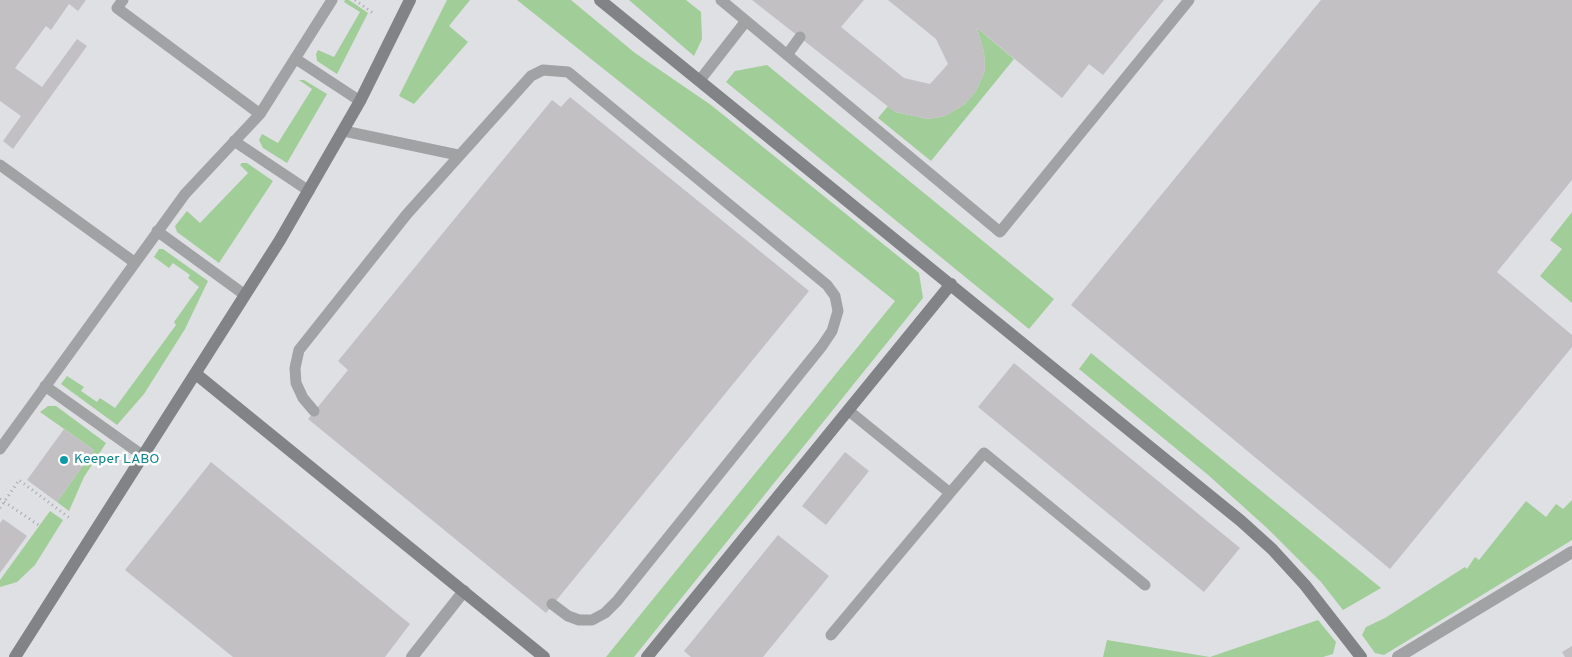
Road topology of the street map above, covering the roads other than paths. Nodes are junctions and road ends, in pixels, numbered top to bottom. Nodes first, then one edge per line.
1 (123, 0) edge
2 (332, 0) edge
3 (410, 0) edge
4 (600, 0) edge
5 (721, 0) edge
6 (1189, 0) edge
7 (746, 21) junction
8 (800, 37) dead end
9 (787, 54) junction
10 (296, 59) junction
11 (700, 80) junction
12 (360, 101) junction
13 (260, 114) junction
14 (344, 131) junction
15 (234, 142) junction
16 (458, 155) junction
17 (0, 165) edge
18 (309, 191) junction
19 (157, 231) junction
20 (134, 262) junction
21 (951, 284) junction
22 (245, 295) junction
23 (196, 374) junction
24 (45, 386) junction
25 (314, 411) dead end
26 (849, 411) junction
27 (0, 449) edge
28 (142, 455) junction
29 (950, 493) junction
30 (1572, 552) edge
31 (1145, 585) dead end
32 (464, 591) junction
33 (552, 604) dead end
34 (831, 635) dead end
35 (15, 657) edge
36 (412, 657) edge
37 (544, 657) edge
38 (647, 657) edge
39 (1361, 657) edge
40 (1398, 657) edge

1 - 13 lane
2 - 10 lane
3 - 12 street
4 - 11 street
5 - 7 lane
6 - 9 lane
7 - 9 lane
7 - 11 lane
8 - 9 lane
10 - 12 lane
10 - 13 lane
11 - 21 street
12 - 14 street
13 - 15 lane
14 - 16 lane
14 - 18 street
15 - 18 lane
15 - 19 lane
16 - 25 lane
16 - 33 lane
17 - 20 lane
18 - 22 street
19 - 20 lane
19 - 22 lane
20 - 24 lane
21 - 26 street
21 - 39 street
22 - 23 street
23 - 28 street
23 - 32 street
24 - 27 lane
24 - 28 lane
26 - 29 lane
26 - 38 street
28 - 35 street
29 - 31 lane
29 - 34 lane
30 - 40 street
32 - 36 street
32 - 37 street

